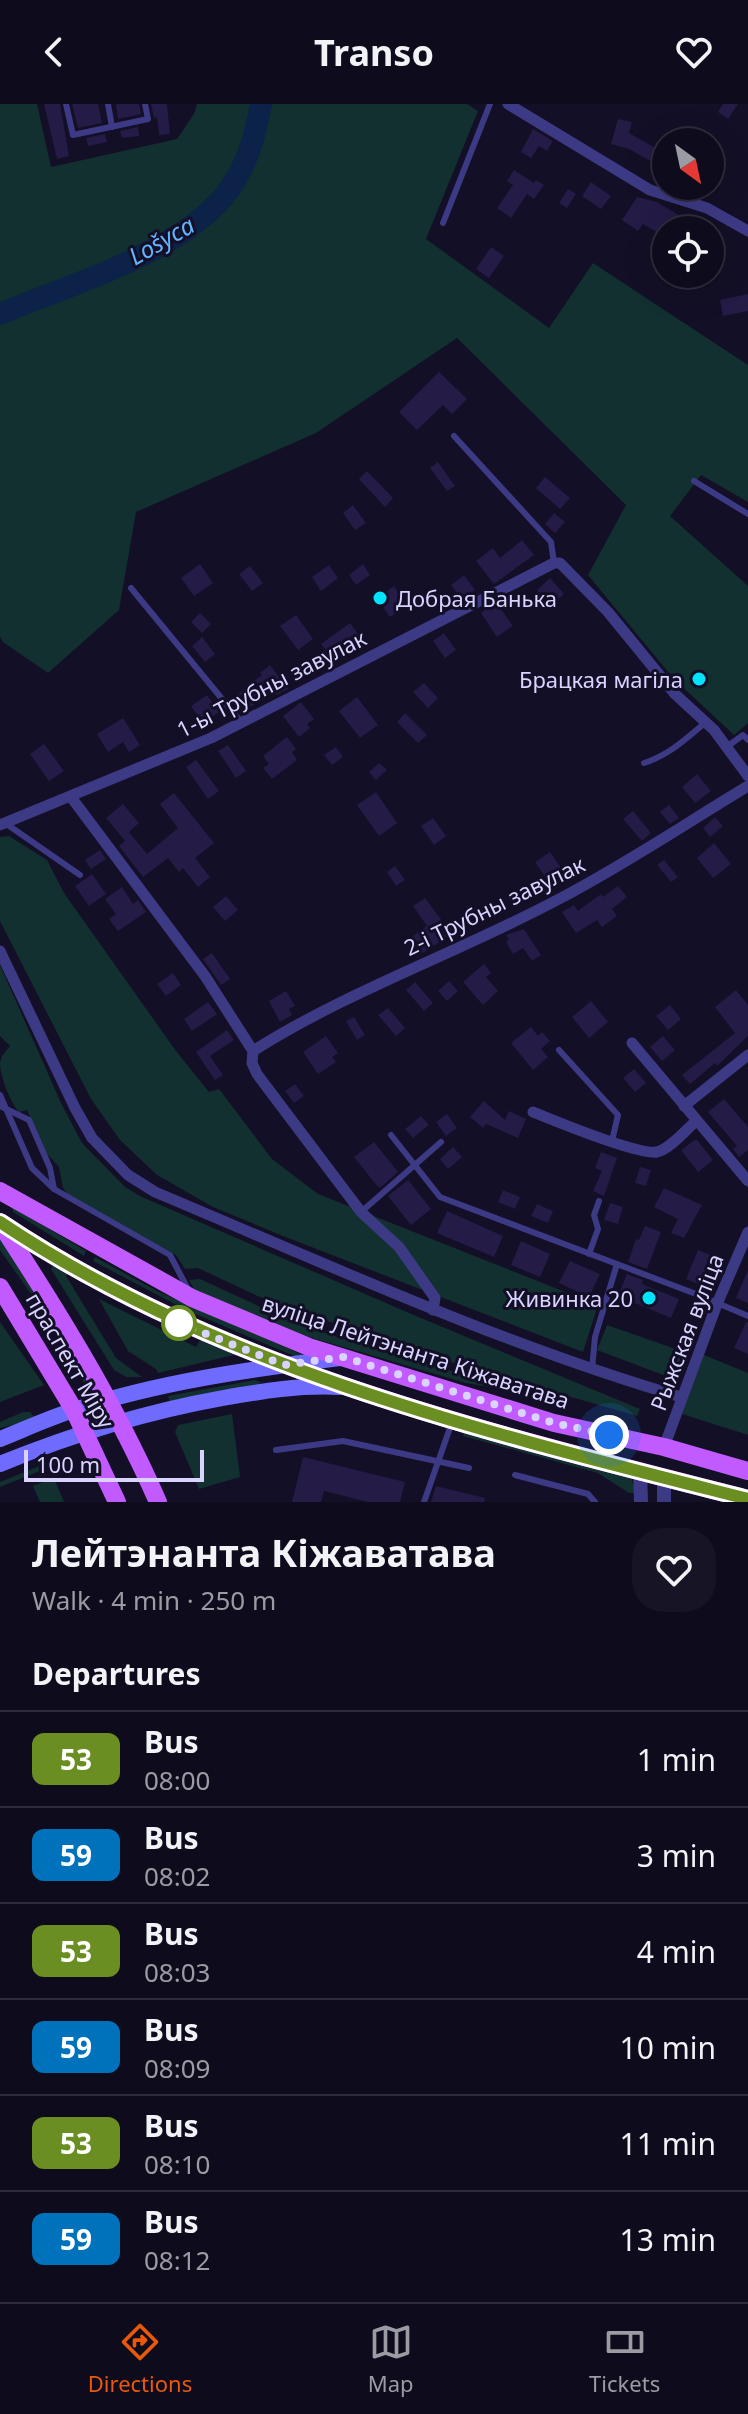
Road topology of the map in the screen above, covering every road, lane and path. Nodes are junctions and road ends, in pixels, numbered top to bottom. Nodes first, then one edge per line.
1 (66, 104) edge
2 (108, 104) edge
3 (145, 104) edge
4 (490, 104) edge
5 (508, 104) edge
6 (112, 127) junction
7 (443, 223) dead end
8 (748, 231) edge
9 (454, 436) dead end
10 (694, 481) dead end
11 (748, 514) edge
12 (554, 563) junction
13 (131, 588) dead end
14 (241, 722) junction
15 (706, 722) junction
16 (748, 740) edge
17 (728, 746) junction
18 (644, 763) dead end
19 (748, 776) edge
20 (748, 786) edge
21 (71, 797) junction
22 (2, 824) edge
23 (80, 875) dead end
24 (0, 951) edge
25 (632, 1043) dead end
26 (559, 1050) dead end
27 (253, 1051) junction
28 (748, 1055) edge
29 (0, 1095) edge
30 (684, 1106) junction
31 (4, 1108) edge
32 (533, 1112) dead end
33 (696, 1121) junction
34 (391, 1135) dead end
35 (612, 1141) junction
36 (441, 1142) dead end
37 (413, 1165) junction
38 (748, 1181) edge
39 (54, 1189) junction
40 (0, 1191) edge
41 (599, 1201) dead end
42 (361, 1212) junction
43 (0, 1223) edge
44 (748, 1232) edge
45 (589, 1254) junction
46 (617, 1264) junction
47 (0, 1287) edge
48 (192, 1298) junction
49 (717, 1304) junction
50 (433, 1310) junction
51 (748, 1316) edge
52 (343, 1357) junction
53 (284, 1365) junction
54 (387, 1371) junction
55 (592, 1371) junction
56 (353, 1387) junction
57 (384, 1397) junction
58 (681, 1397) junction
59 (109, 1400) junction
60 (74, 1410) junction
61 (454, 1419) junction
62 (119, 1421) junction
63 (85, 1431) junction
64 (0, 1439) edge
65 (664, 1447) junction
66 (276, 1450) dead end
67 (438, 1462) junction
68 (0, 1464) edge
69 (469, 1468) dead end
70 (640, 1470) junction
71 (748, 1471) edge
72 (515, 1475) dead end
73 (664, 1476) junction
74 (725, 1493) junction
75 (748, 1499) edge
76 (117, 1502) edge
77 (158, 1502) edge
78 (424, 1502) edge
79 (595, 1502) edge
80 (641, 1502) edge
81 (664, 1502) edge
82 (700, 1502) edge

1 - 6 lane
2 - 6 lane
3 - 6 lane
4 - 7 lane
5 - 8 street
9 - 12 lane
10 - 11 lane
12 - 14 street, 1-ы Трубны завулак
12 - 15 street
13 - 14 lane
14 - 21 street, 1-ы Трубны завулак
15 - 17 street
15 - 18 lane
16 - 17 lane
17 - 19 street
20 - 27 street, 2-і Трубны завулак
21 - 22 street, 1-ы Трубны завулак
21 - 27 street
22 - 23 lane
24 - 50 street
25 - 30 street
26 - 35 lane
27 - 42 street
28 - 30 street
29 - 31 lane
30 - 33 street
31 - 39 lane
31 - 39 lane
32 - 35 street
33 - 35 street
33 - 38 street
34 - 37 lane
36 - 37 lane
37 - 42 lane
37 - 45 lane
39 - 48 lane
40 - 48 main road, вуліца Лейтэнанта Кіжаватава
41 - 45 lane
42 - 50 street
43 - 53 main road
43 - 59 main road, праспект Міру
44 - 49 street, Рыжская вуліца
45 - 46 lane
46 - 49 lane
46 - 55 lane
47 - 60 main road, праспект Міру
48 - 52 main road, вуліца Лейтэнанта Кіжаватава
49 - 51 lane
49 - 58 street, Рыжская вуліца
50 - 55 street
52 - 53 main road
52 - 54 main road, вуліца Лейтэнанта Кіжаватава
53 - 56 main road
53 - 59 main road
54 - 57 main road
54 - 65 main road, вуліца Лейтэнанта Кіжаватава
55 - 58 street
56 - 57 main road
56 - 62 main road
57 - 61 main road
58 - 65 street, Рыжская вуліца
59 - 60 main road
59 - 62 main road, праспект Міру
60 - 63 main road, праспект Міру
60 - 64 main road
61 - 67 lane
61 - 70 main road
62 - 63 main road
62 - 77 main road, праспект Міру
63 - 68 main road
63 - 76 main road, праспект Міру
65 - 70 main road
65 - 71 main road, вуліца Лейтэнанта Кіжаватава
65 - 73 main road
66 - 67 lane
67 - 69 lane
67 - 78 lane
70 - 73 main road
70 - 80 street
72 - 79 lane
73 - 74 main road
73 - 81 street
74 - 75 main road
74 - 82 main road

